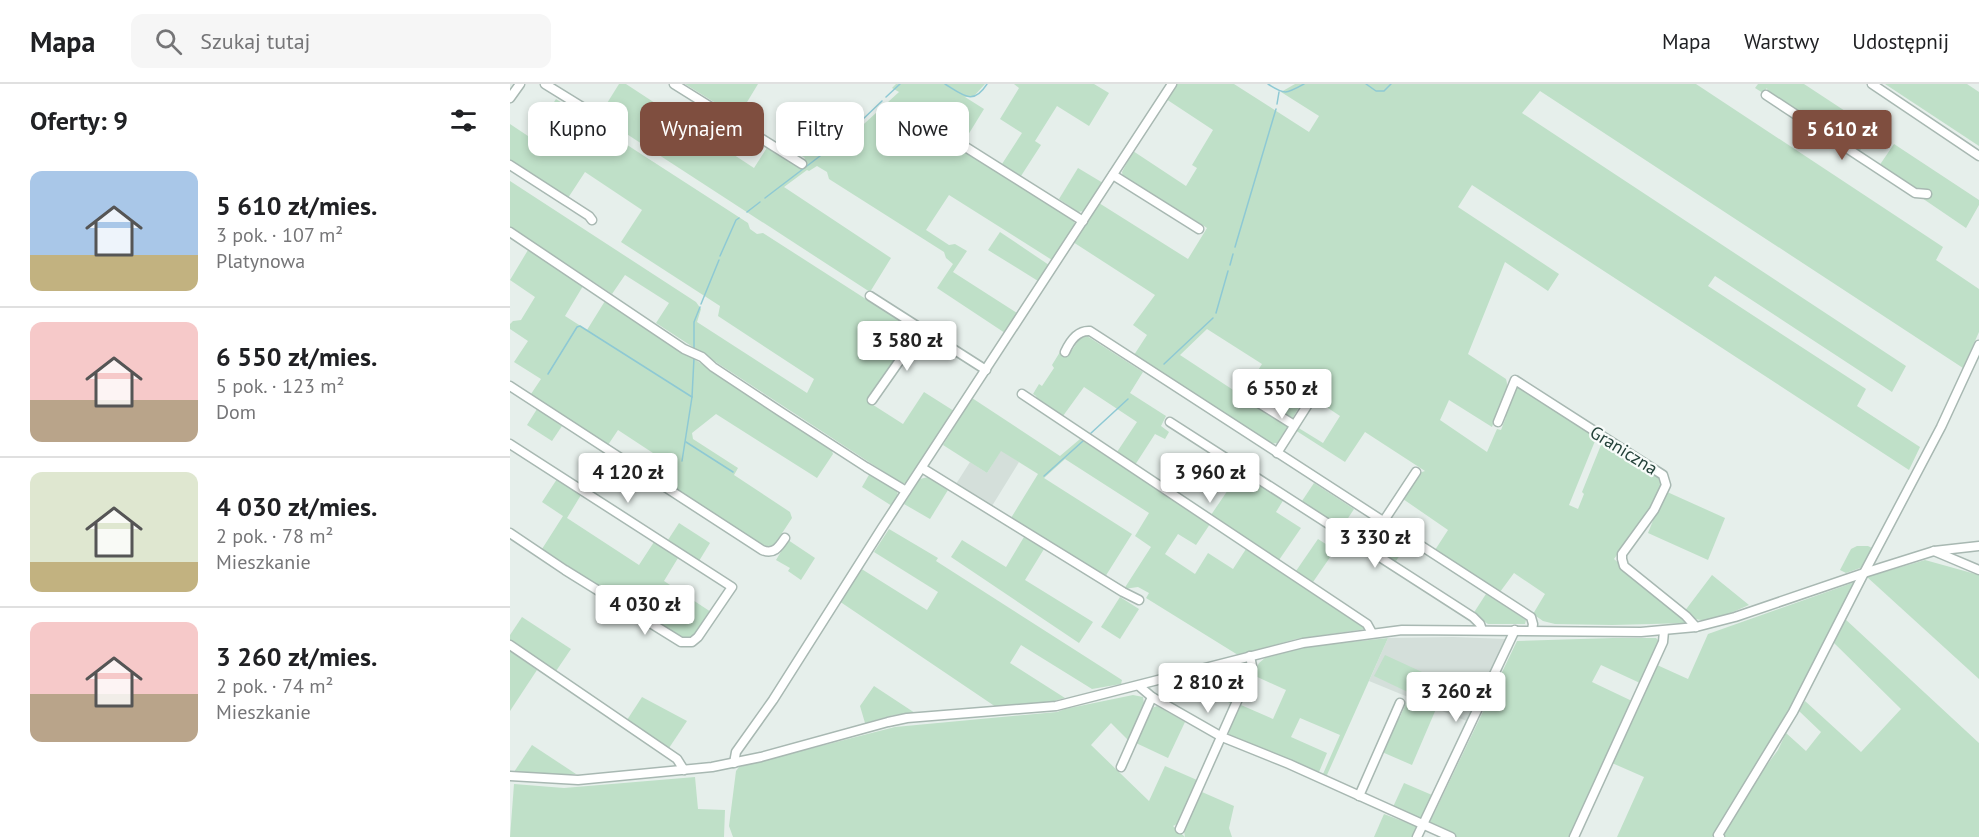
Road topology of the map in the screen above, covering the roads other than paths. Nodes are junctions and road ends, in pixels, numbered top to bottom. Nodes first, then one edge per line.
1 (520, 84) edge
2 (544, 84) edge
3 (674, 84) edge
4 (1172, 84) edge
5 (1872, 84) edge
6 (1766, 95) dead end
7 (510, 98) edge
8 (574, 102) edge
9 (969, 149) edge
10 (1979, 156) edge
11 (802, 164) dead end
12 (510, 165) edge
13 (1113, 176) junction
14 (1927, 194) dead end
15 (592, 220) dead end
16 (1083, 220) junction
17 (1199, 229) dead end
18 (510, 232) edge
19 (870, 296) dead end
20 (921, 330) junction
21 (1979, 345) edge
22 (1065, 352) dead end
23 (986, 370) junction
24 (510, 386) edge
25 (1022, 394) dead end
26 (1246, 394) dead end
27 (873, 400) dead end
28 (1310, 401) dead end
29 (1170, 422) dead end
30 (1498, 422) dead end
31 (1294, 425) junction
32 (510, 444) edge
33 (1276, 453) junction
34 (922, 468) junction
35 (1416, 472) dead end
36 (906, 491) junction
37 (1383, 522) junction
38 (510, 533) edge
39 (785, 538) dead end
40 (1979, 546) edge
41 (1934, 551) junction
42 (1979, 570) edge
43 (1864, 573) junction
44 (1139, 600) dead end
45 (1696, 627) junction
46 (1482, 630) junction
47 (1515, 630) junction
48 (1532, 630) junction
49 (1664, 631) junction
50 (1372, 633) junction
51 (510, 645) edge
52 (1251, 656) junction
53 (1139, 686) junction
54 (1152, 697) junction
55 (1400, 703) dead end
56 (1222, 737) junction
57 (734, 764) junction
58 (1121, 767) dead end
59 (684, 770) junction
60 (510, 776) edge
61 (1359, 796) junction
62 (1423, 824) junction
63 (1180, 829) dead end
64 (1718, 836) edge
65 (1417, 837) edge
66 (1451, 837) edge
67 (1574, 837) edge

1 - 7 street
2 - 8 street
3 - 11 street
4 - 13 street
5 - 10 street
6 - 14 street
9 - 16 street
12 - 15 street
13 - 16 street
13 - 17 street
16 - 23 street
18 - 36 street
19 - 20 street
20 - 23 street
20 - 27 street
21 - 43 street
22 - 33 street
23 - 34 street
24 - 39 street
25 - 50 street
26 - 31 street
28 - 31 street
29 - 46 street
30 - 45 street, Graniczna
31 - 33 street
32 - 38 street
33 - 37 street
34 - 36 street
34 - 44 street
35 - 37 street
36 - 57 street
37 - 48 street
40 - 41 street
41 - 42 street
41 - 43 street
43 - 45 street
43 - 64 street
45 - 49 street
46 - 47 street
46 - 50 street
47 - 48 street
47 - 62 street
48 - 49 street
49 - 67 street
50 - 52 street
51 - 59 street
52 - 53 street
52 - 56 street
53 - 54 street
53 - 57 street
54 - 56 street
54 - 58 street
55 - 61 street
56 - 61 street
56 - 63 street
57 - 59 street
59 - 60 street
61 - 62 street
62 - 65 street
62 - 66 street

